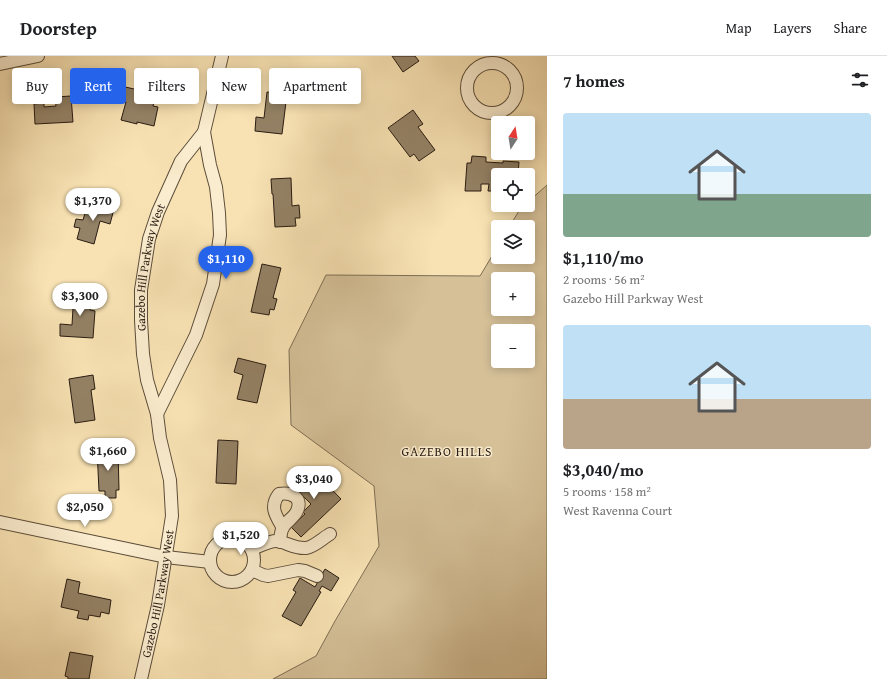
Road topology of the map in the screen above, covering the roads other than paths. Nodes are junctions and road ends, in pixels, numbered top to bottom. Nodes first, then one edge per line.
1 (38, 56) edge
2 (222, 56) edge
3 (16, 58) edge
4 (479, 61) edge
5 (0, 64) edge
6 (204, 132) junction
7 (157, 414) junction
8 (0, 522) edge
9 (283, 528) dead end
10 (330, 534) dead end
11 (280, 542) junction
12 (252, 549) junction
13 (166, 557) junction
14 (210, 562) junction
15 (252, 570) junction
16 (317, 576) dead end
17 (141, 679) edge

1 - 3 street
2 - 6 street, Gazebo Hill Parkway West
3 - 5 street
4 - 4 street
6 - 7 street, Gazebo Hill Parkway West
6 - 7 street, Gazebo Hill Parkway West
7 - 13 street, Gazebo Hill Parkway West
8 - 13 street
9 - 11 street
10 - 11 street
11 - 12 street
12 - 14 street
12 - 15 street
13 - 14 street
13 - 17 street, Gazebo Hill Parkway West
14 - 15 street
15 - 16 street

